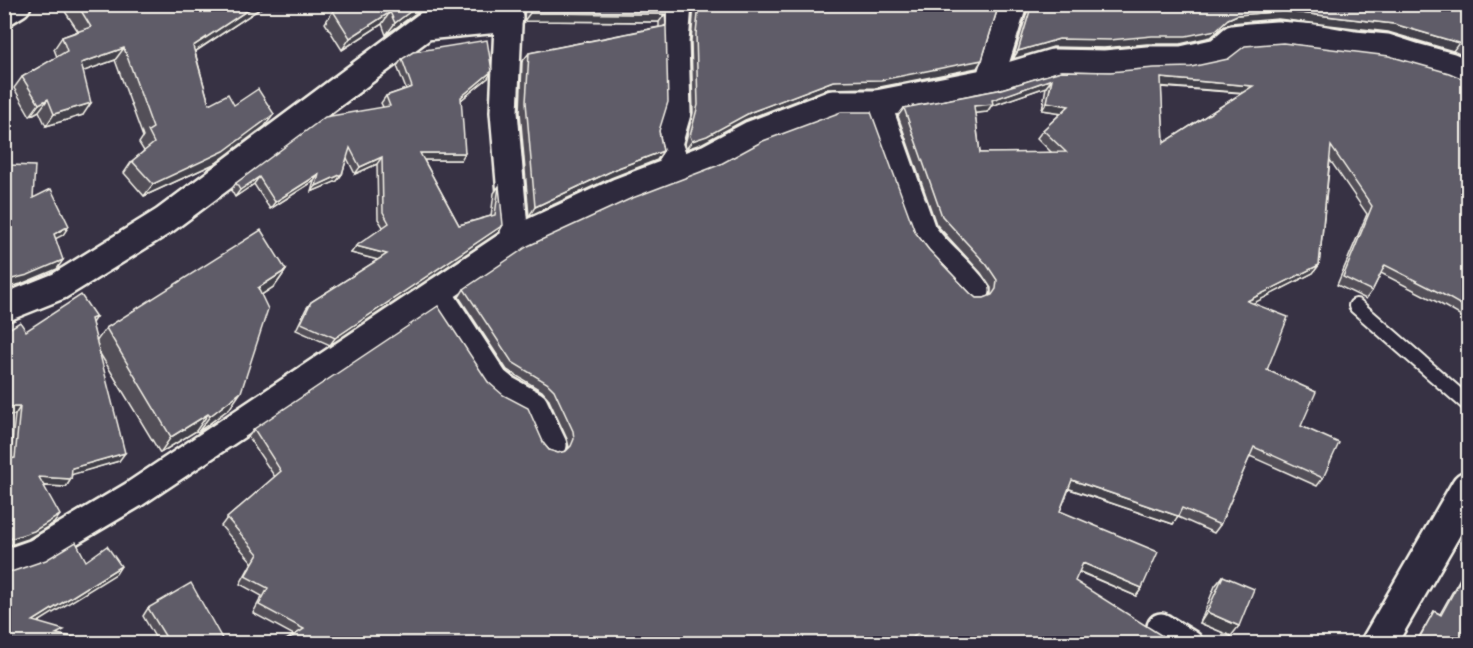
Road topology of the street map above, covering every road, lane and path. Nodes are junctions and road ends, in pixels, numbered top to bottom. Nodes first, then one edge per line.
1 (17, 4) edge
2 (678, 4) edge
3 (1013, 4) edge
4 (509, 11) edge
5 (4, 12) edge
6 (1468, 74) edge
7 (989, 82) junction
8 (877, 104) junction
9 (677, 170) junction
10 (515, 240) junction
11 (976, 291) dead end
12 (437, 292) junction
13 (1356, 306) dead end
14 (4, 308) edge
15 (1468, 404) edge
16 (553, 445) dead end
17 (1468, 488) edge
18 (4, 564) edge
19 (1161, 627) dead end
20 (1189, 644) edge
21 (1378, 644) edge

1 - 5 street
2 - 9 street
3 - 7 street
4 - 10 street
4 - 14 street
6 - 7 street
7 - 8 street
8 - 9 street
8 - 11 street
9 - 10 street
10 - 12 street
12 - 16 street
12 - 18 street
13 - 15 lane
17 - 21 main road
19 - 20 street

